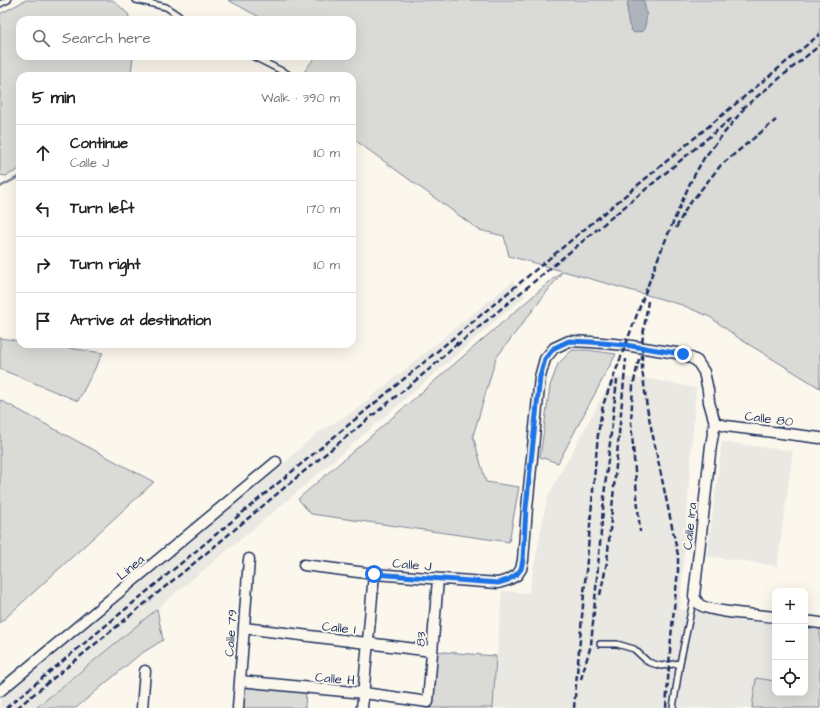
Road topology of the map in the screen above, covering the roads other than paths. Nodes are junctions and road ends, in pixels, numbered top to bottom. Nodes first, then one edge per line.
1 (8, 0) edge
2 (136, 0) edge
3 (0, 4) edge
4 (179, 16) edge
5 (260, 60) edge
6 (284, 72) edge
7 (715, 423) junction
8 (820, 438) edge
9 (276, 462) dead end
10 (249, 559) dead end
11 (304, 565) dead end
12 (374, 574) junction
13 (438, 579) junction
14 (694, 596) junction
15 (772, 617) edge
16 (808, 621) edge
17 (820, 623) edge
18 (244, 628) junction
19 (368, 644) junction
20 (600, 644) dead end
21 (432, 651) junction
22 (680, 663) junction
23 (145, 671) dead end
24 (240, 681) junction
25 (0, 690) edge
26 (364, 693) junction
27 (428, 702) joint
28 (142, 708) edge
29 (238, 708) edge
30 (362, 708) edge
31 (673, 708) edge

1 - 3 lane
2 - 4 lane
5 - 6 lane
7 - 8 street, Calle 80
7 - 13 street, Calle J
7 - 14 street, Calle 1ra
9 - 25 street, Línea
10 - 18 street, Calle 79
11 - 12 street, Calle J
12 - 13 street, Calle J
12 - 19 street
13 - 21 street, 83
14 - 15 street
14 - 22 lane
16 - 17 street
18 - 19 street, Calle I
18 - 24 street, Calle 79
19 - 21 street, Calle I
19 - 26 street
20 - 22 lane
21 - 27 street, 83
22 - 31 lane
23 - 28 street
24 - 26 street, Calle H
24 - 29 street, Calle 79
26 - 27 street, Calle H
26 - 30 street

